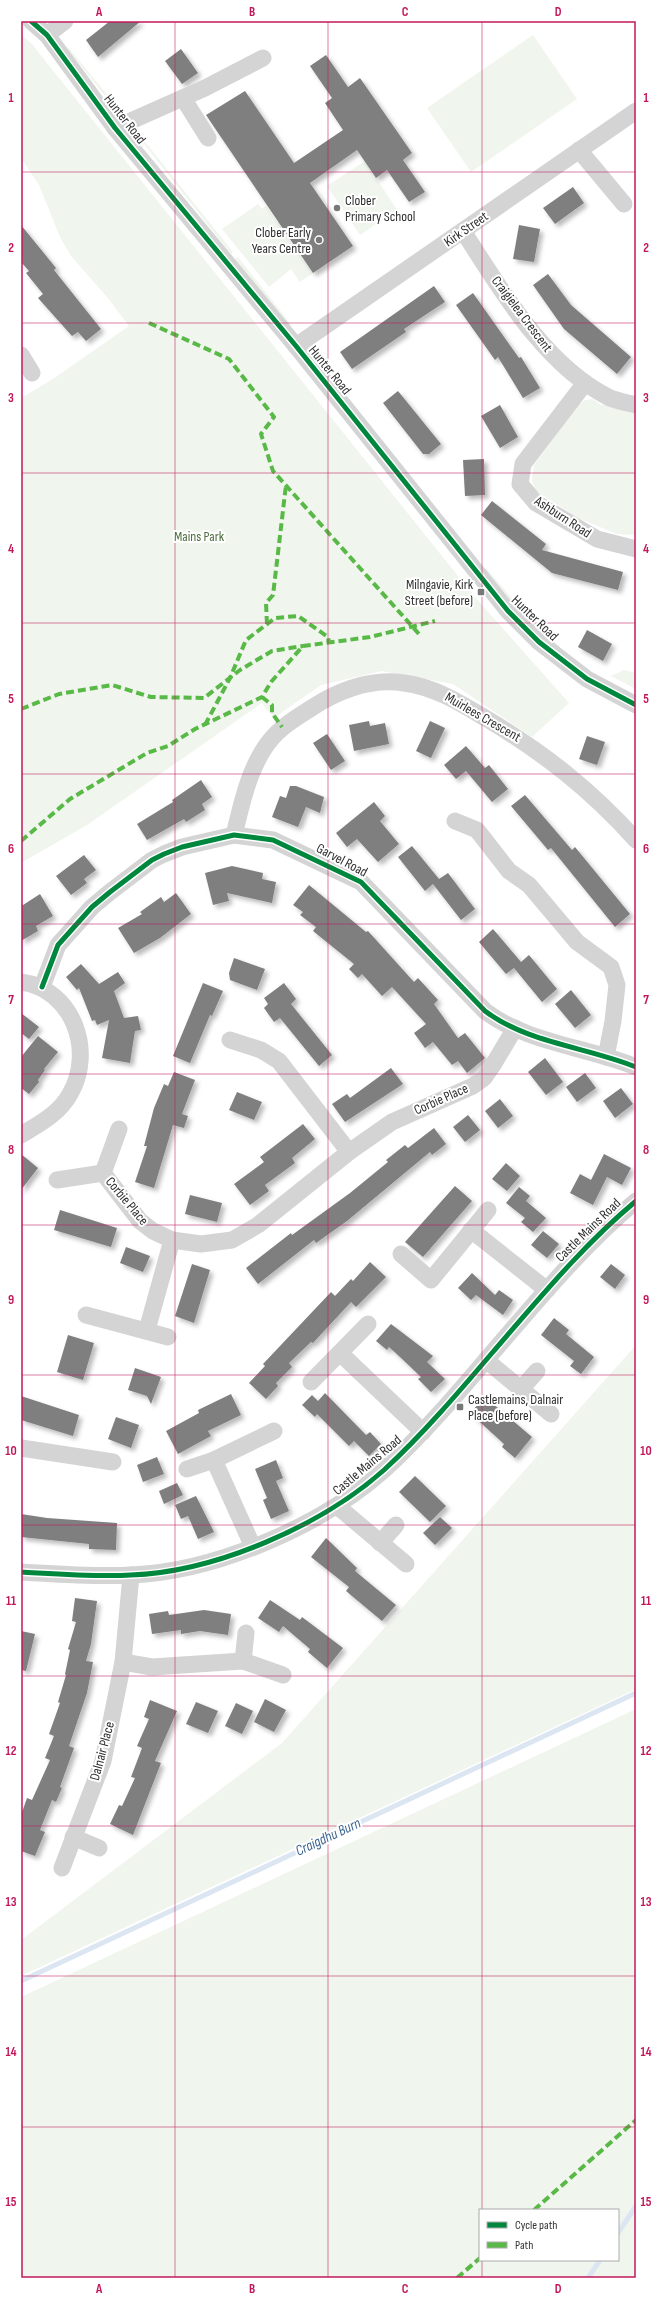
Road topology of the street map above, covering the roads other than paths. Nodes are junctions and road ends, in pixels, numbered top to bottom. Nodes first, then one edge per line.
1 (31, 21) edge
2 (65, 21) edge
3 (47, 35) junction
4 (263, 58) dead end
5 (182, 98) junction
6 (636, 111) edge
7 (115, 128) junction
8 (208, 138) dead end
9 (579, 150) junction
10 (624, 204) dead end
11 (463, 231) junction
12 (296, 346) junction
13 (21, 355) edge
14 (32, 373) dead end
15 (585, 383) junction
16 (636, 405) edge
17 (636, 549) edge
18 (636, 705) edge
19 (455, 822) dead end
20 (234, 835) junction
21 (636, 840) edge
22 (21, 982) edge
23 (42, 987) junction
24 (514, 1028) junction
25 (230, 1040) dead end
26 (606, 1056) junction
27 (636, 1067) edge
28 (119, 1129) dead end
29 (21, 1135) edge
30 (349, 1152) junction
31 (103, 1173) junction
32 (57, 1180) dead end
33 (634, 1206) edge
34 (488, 1210) dead end
35 (471, 1230) junction
36 (172, 1240) junction
37 (401, 1254) dead end
38 (547, 1290) junction
39 (86, 1315) dead end
40 (368, 1324) dead end
41 (146, 1330) junction
42 (168, 1337) dead end
43 (340, 1353) junction
44 (486, 1360) junction
45 (537, 1371) dead end
46 (311, 1382) dead end
47 (521, 1389) junction
48 (551, 1414) dead end
49 (274, 1431) dead end
50 (423, 1432) junction
51 (21, 1448) edge
52 (214, 1460) junction
53 (113, 1462) dead end
54 (187, 1469) dead end
55 (337, 1506) junction
56 (396, 1525) dead end
57 (380, 1544) junction
58 (253, 1547) junction
59 (406, 1564) dead end
60 (21, 1572) edge
61 (131, 1575) junction
62 (246, 1634) dead end
63 (243, 1661) junction
64 (122, 1662) junction
65 (282, 1675) dead end
66 (74, 1837) junction
67 (99, 1848) dead end
68 (62, 1868) dead end

1 - 3 street, Hunter Road
2 - 3 street
3 - 7 street, Hunter Road
4 - 5 street
5 - 7 street
5 - 8 street
6 - 9 street, Kirk Street
7 - 12 street, Hunter Road
9 - 10 street
9 - 11 street, Kirk Street
11 - 12 street, Kirk Street
11 - 15 street, Craigielea Crescent
12 - 18 street, Hunter Road
13 - 14 street
15 - 16 street, Craigielea Crescent
15 - 17 street, Ashburn Road
19 - 26 street
20 - 21 street, Muirlees Crescent
20 - 23 street, Garvel Road
20 - 24 street, Garvel Road
22 - 23 street
23 - 29 street
24 - 26 street, Garvel Road
24 - 30 street, Corbie Place
25 - 30 street
26 - 27 street, Garvel Road
28 - 31 street, Corbie Place
30 - 36 street, Corbie Place
31 - 32 street, Corbie Place
31 - 36 street, Corbie Place
33 - 38 street, Castle Mains Road
34 - 35 street
35 - 37 street
35 - 38 street
36 - 41 street
38 - 44 street, Castle Mains Road
39 - 41 street
40 - 43 street
41 - 42 street
43 - 46 street
43 - 50 street, Castle Mains Road
44 - 47 street
44 - 50 street, Castle Mains Road
45 - 47 street
47 - 48 street
49 - 52 street
50 - 55 street, Castle Mains Road
51 - 53 street
52 - 54 street
52 - 58 street
55 - 57 street, Castle Mains Road
55 - 58 street, Castle Mains Road
56 - 57 street
57 - 59 street, Castle Mains Road
58 - 61 street, Castle Mains Road
60 - 61 street, Castle Mains Road
61 - 64 street, Dalnair Place
62 - 63 street
63 - 64 street
63 - 65 street
64 - 66 street, Dalnair Place
66 - 67 street
66 - 68 street, Dalnair Place

